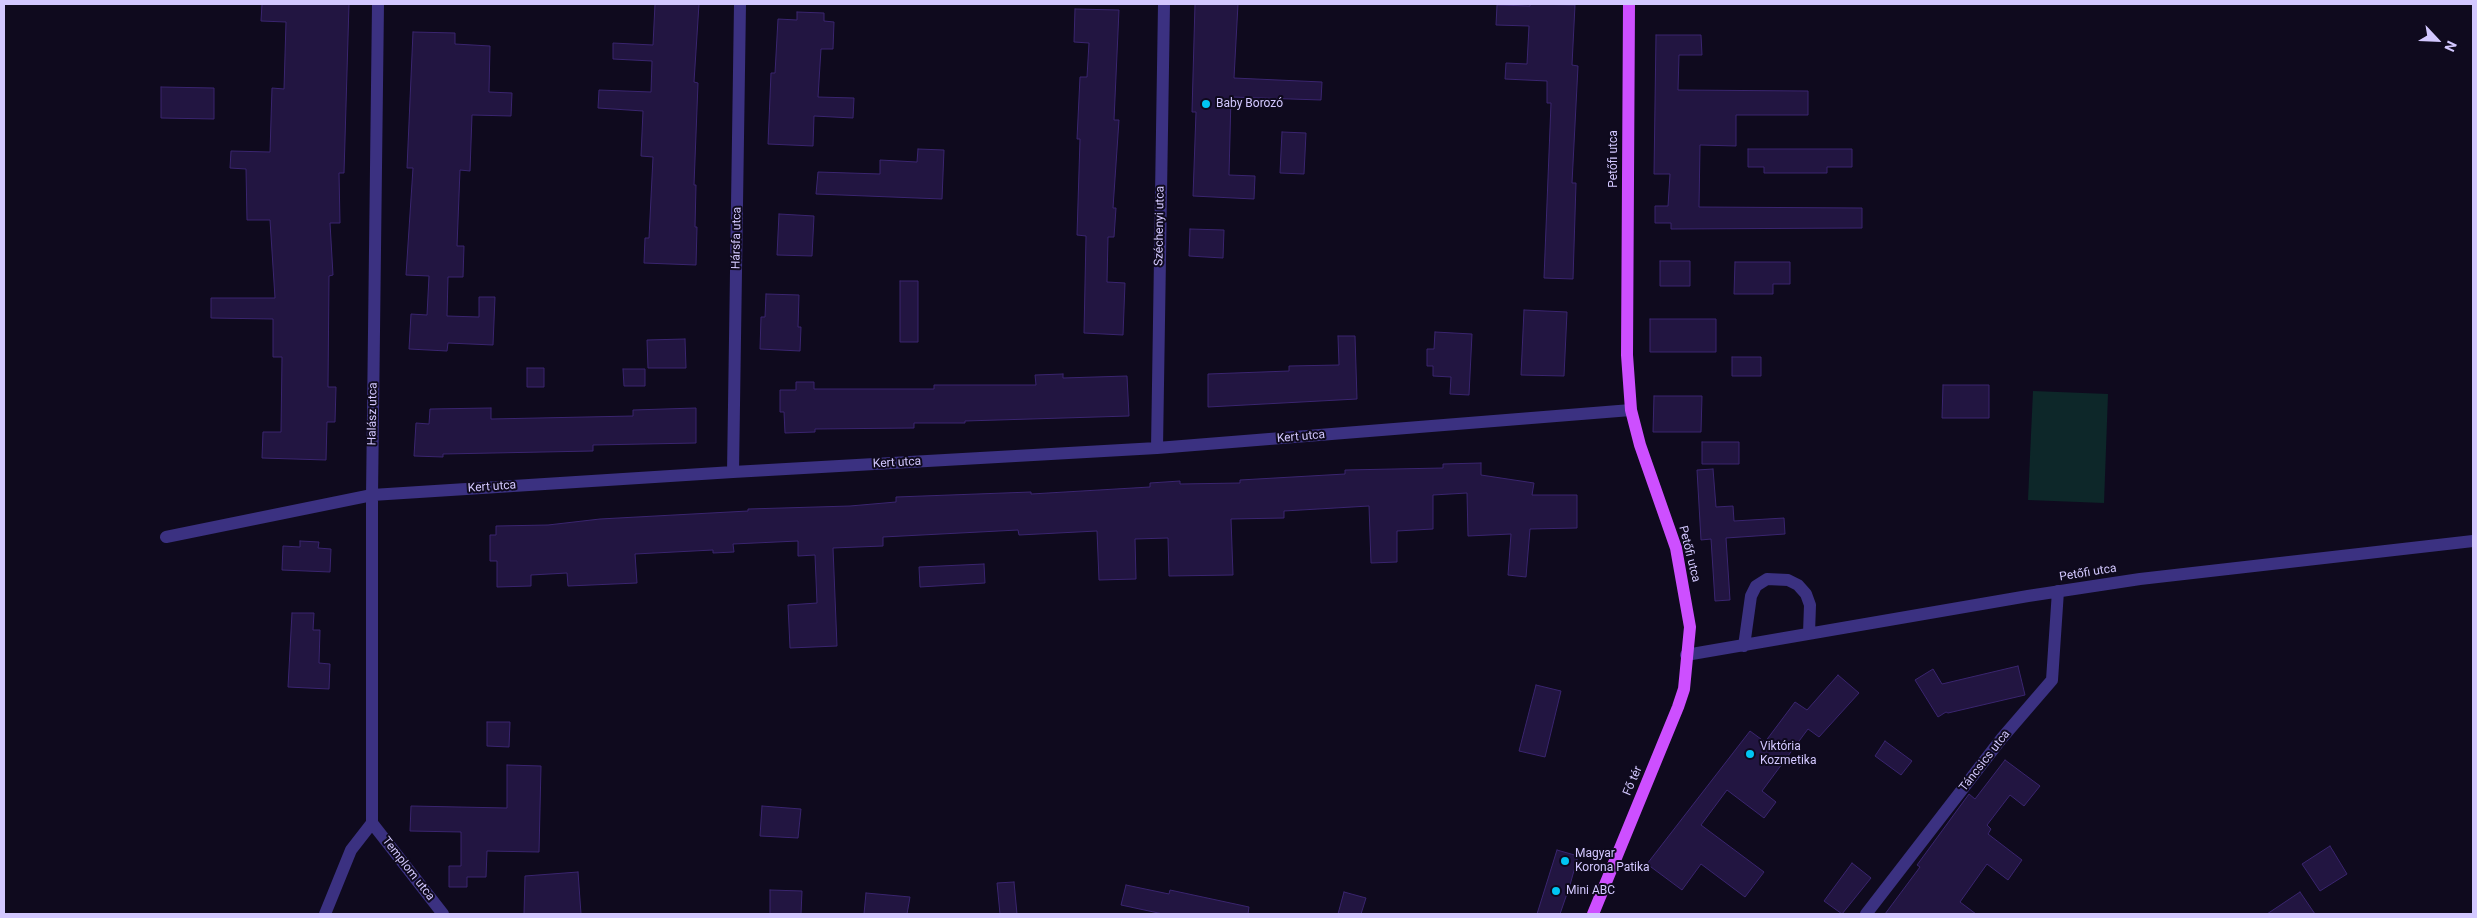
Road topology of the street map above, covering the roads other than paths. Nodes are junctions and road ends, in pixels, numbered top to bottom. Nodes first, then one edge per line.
1 (378, 4) edge
2 (740, 4) edge
3 (1164, 4) edge
4 (1629, 4) edge
5 (1631, 410) junction
6 (1157, 448) junction
7 (734, 472) junction
8 (372, 495) junction
9 (166, 537) dead end
10 (2473, 541) edge
11 (2058, 591) junction
12 (1809, 633) junction
13 (1744, 646) junction
14 (1686, 656) junction
15 (372, 823) junction
16 (325, 914) edge
17 (443, 914) edge
18 (1593, 914) edge
19 (1866, 914) edge

1 - 8 street, Halász utca
2 - 7 street, Hársfa utca
3 - 6 street, Széchenyi utca
4 - 5 main road, Petőfi utca
5 - 6 street, Kert utca
5 - 14 main road, Petőfi utca
6 - 7 street, Kert utca
7 - 8 street, Kert utca
8 - 9 street, Kert utca
8 - 15 street, Halász utca
10 - 11 street, Petőfi utca
11 - 12 street, Petőfi utca
11 - 19 street, Táncsics utca
12 - 13 street, Petőfi utca
12 - 13 street
13 - 14 street, Petőfi utca
14 - 18 main road, Fő tér
15 - 16 street
15 - 17 street, Templom utca

